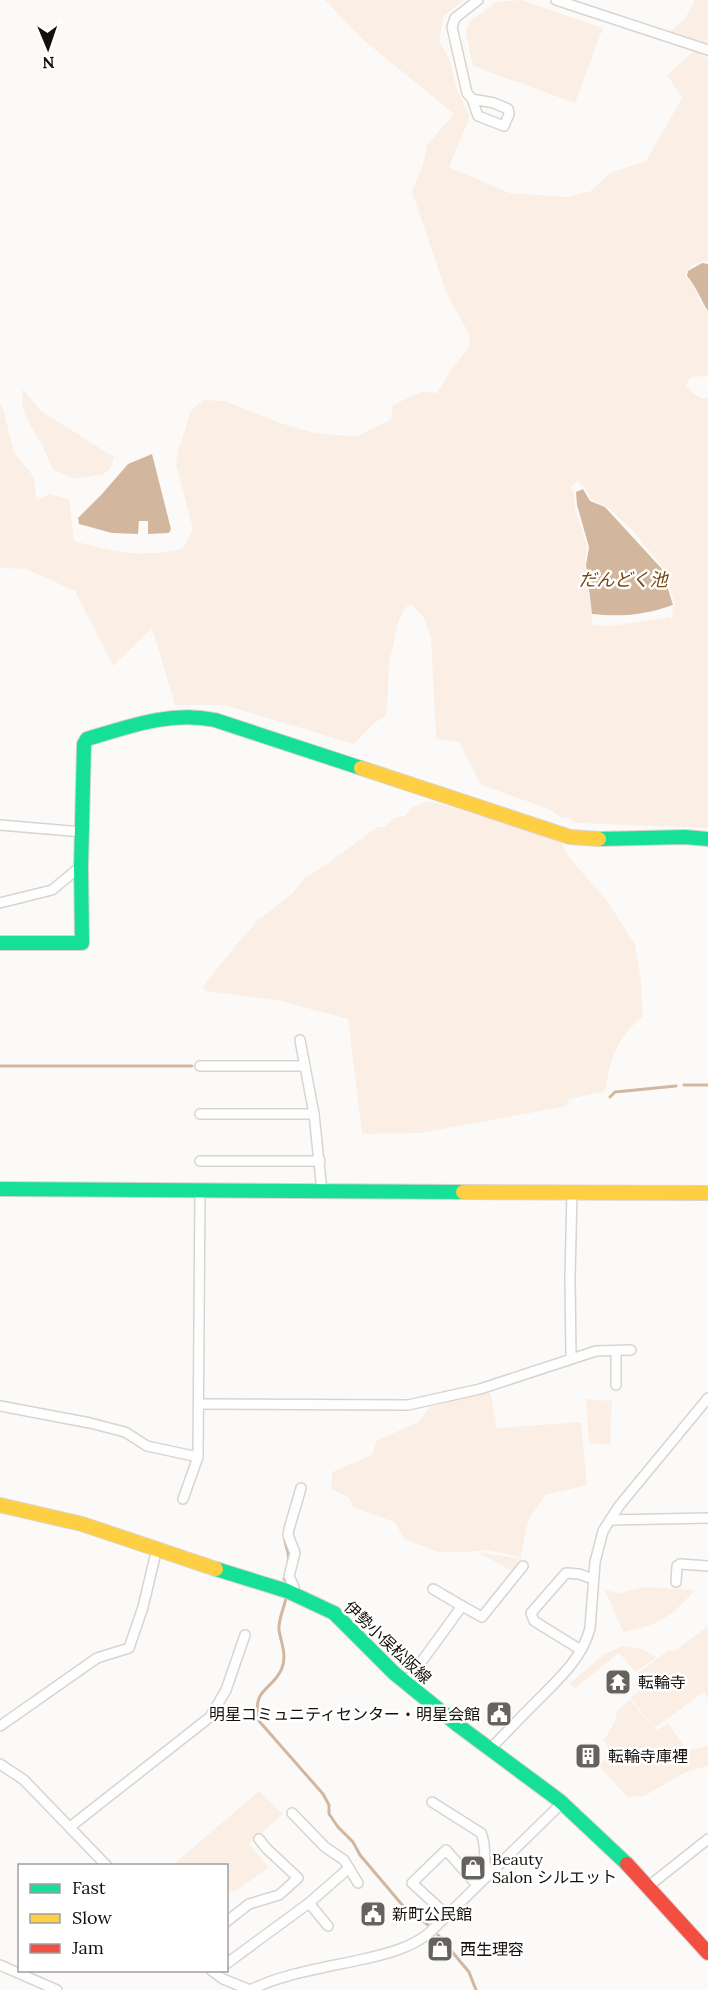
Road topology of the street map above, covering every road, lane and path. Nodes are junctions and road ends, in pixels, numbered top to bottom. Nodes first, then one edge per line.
1 (478, 0) edge
2 (556, 0) edge
3 (708, 50) edge
4 (472, 99) dead end
5 (0, 825) edge
6 (82, 832) junction
7 (708, 839) edge
8 (81, 866) junction
9 (0, 903) edge
10 (0, 943) edge
11 (300, 1040) dead end
12 (200, 1066) dead end
13 (305, 1066) junction
14 (200, 1114) dead end
15 (314, 1114) junction
16 (200, 1161) dead end
17 (320, 1161) junction
18 (0, 1189) edge
19 (200, 1190) junction
20 (322, 1191) junction
21 (572, 1192) junction
22 (708, 1193) edge
23 (631, 1350) dead end
24 (616, 1351) junction
25 (571, 1358) junction
26 (616, 1385) dead end
27 (708, 1398) edge
28 (199, 1404) junction
29 (0, 1406) edge
30 (198, 1456) junction
31 (301, 1488) dead end
32 (183, 1499) dead end
33 (0, 1504) edge
34 (708, 1518) edge
35 (610, 1520) junction
36 (157, 1548) junction
37 (523, 1566) dead end
38 (708, 1566) edge
39 (593, 1579) junction
40 (676, 1582) dead end
41 (433, 1589) dead end
42 (292, 1594) junction
43 (462, 1606) junction
44 (244, 1635) dead end
45 (581, 1650) junction
46 (406, 1683) junction
47 (0, 1726) edge
48 (490, 1749) junction
49 (0, 1764) edge
50 (432, 1802) dead end
51 (562, 1803) junction
52 (292, 1813) dead end
53 (70, 1827) junction
54 (259, 1839) dead end
55 (708, 1839) edge
56 (105, 1864) edge
57 (349, 1868) junction
58 (487, 1875) junction
59 (358, 1883) dead end
60 (477, 1885) junction
61 (650, 1885) junction
62 (309, 1903) junction
63 (447, 1915) junction
64 (228, 1920) edge
65 (328, 1926) dead end
66 (708, 1953) edge
67 (228, 1963) edge
68 (0, 1965) edge
69 (217, 1972) edge
70 (57, 1990) edge
71 (250, 1990) edge

1 - 4 street
2 - 3 street
5 - 6 street
6 - 7 street
6 - 8 street
8 - 9 street
8 - 10 street
11 - 13 street
12 - 13 street
13 - 15 street
14 - 15 street
15 - 17 street
16 - 17 street
17 - 20 street
18 - 19 street
19 - 20 street
19 - 28 street
20 - 21 street
21 - 22 street
21 - 25 street
23 - 24 street
24 - 25 street
24 - 26 street
25 - 28 street
27 - 35 street
28 - 30 street
29 - 30 street
30 - 32 street
31 - 42 street
33 - 36 street, 伊勢小俣松阪線
34 - 35 street
35 - 39 street
36 - 42 street, 伊勢小俣松阪線
36 - 47 street
37 - 43 street
38 - 40 street
39 - 45 street
39 - 45 street
41 - 43 street
42 - 46 street, 伊勢小俣松阪線
43 - 46 street
44 - 53 street
45 - 48 street
46 - 48 street, 伊勢小俣松阪線
48 - 51 street, 伊勢小俣松阪線
49 - 53 street
50 - 58 street
51 - 58 street
51 - 61 street, 伊勢小俣松阪線
52 - 57 street
53 - 56 street
54 - 64 street
55 - 61 street
57 - 59 street
57 - 62 street
58 - 60 street
60 - 63 street
60 - 63 street
61 - 66 street, 伊勢小俣松阪線
62 - 65 street
62 - 67 street
63 - 71 street
68 - 70 street
69 - 71 street

